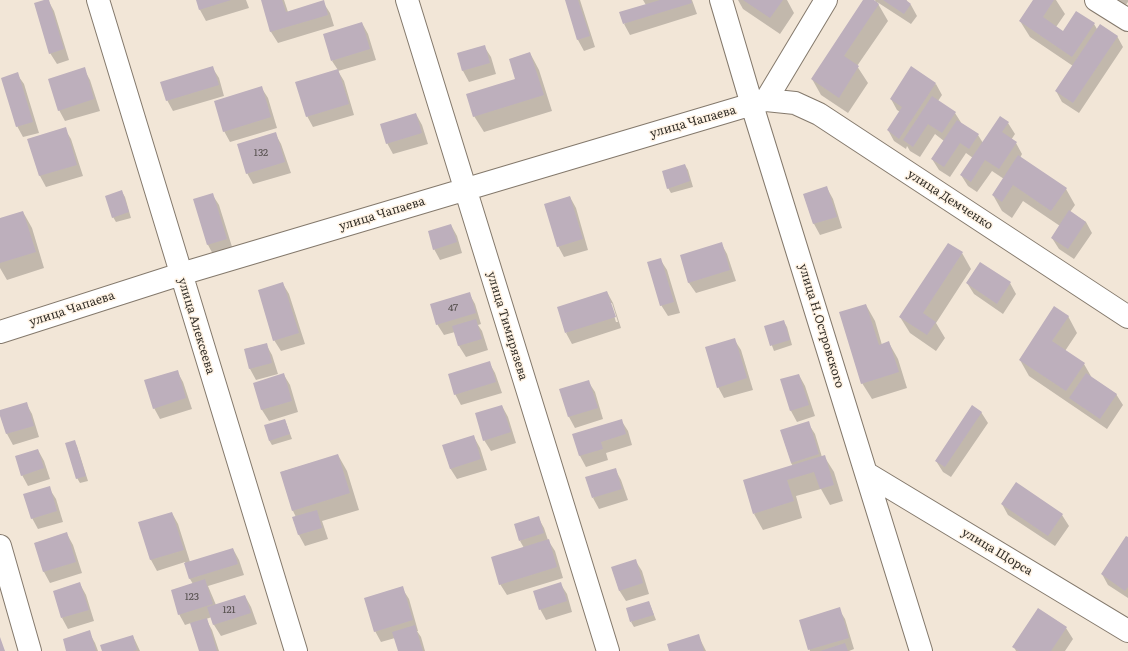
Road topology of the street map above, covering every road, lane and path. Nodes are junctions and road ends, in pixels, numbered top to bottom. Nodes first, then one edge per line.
1 (98, 0) edge
2 (407, 0) edge
3 (721, 0) edge
4 (826, 0) edge
5 (1096, 0) edge
6 (1128, 20) edge
7 (759, 103) junction
8 (465, 189) junction
9 (181, 274) junction
10 (1128, 317) edge
11 (0, 332) edge
12 (866, 473) junction
13 (1, 552) edge
14 (1128, 631) edge
15 (30, 651) edge
16 (296, 651) edge
17 (608, 651) edge
18 (921, 651) edge

1 - 9 street, улица Алексеева
2 - 8 street, улица Тимирязева
3 - 7 street, улица Н.Островского
4 - 7 street
5 - 6 street
7 - 8 street, улица Чапаева
7 - 10 street, улица Демченко
7 - 12 street, улица Н.Островского
8 - 9 street, улица Чапаева
8 - 17 street, улица Тимирязева
9 - 11 street, улица Чапаева
9 - 16 street, улица Алексеева
12 - 14 street, улица Щорса
12 - 18 street, улица Н.Островского
13 - 15 street

